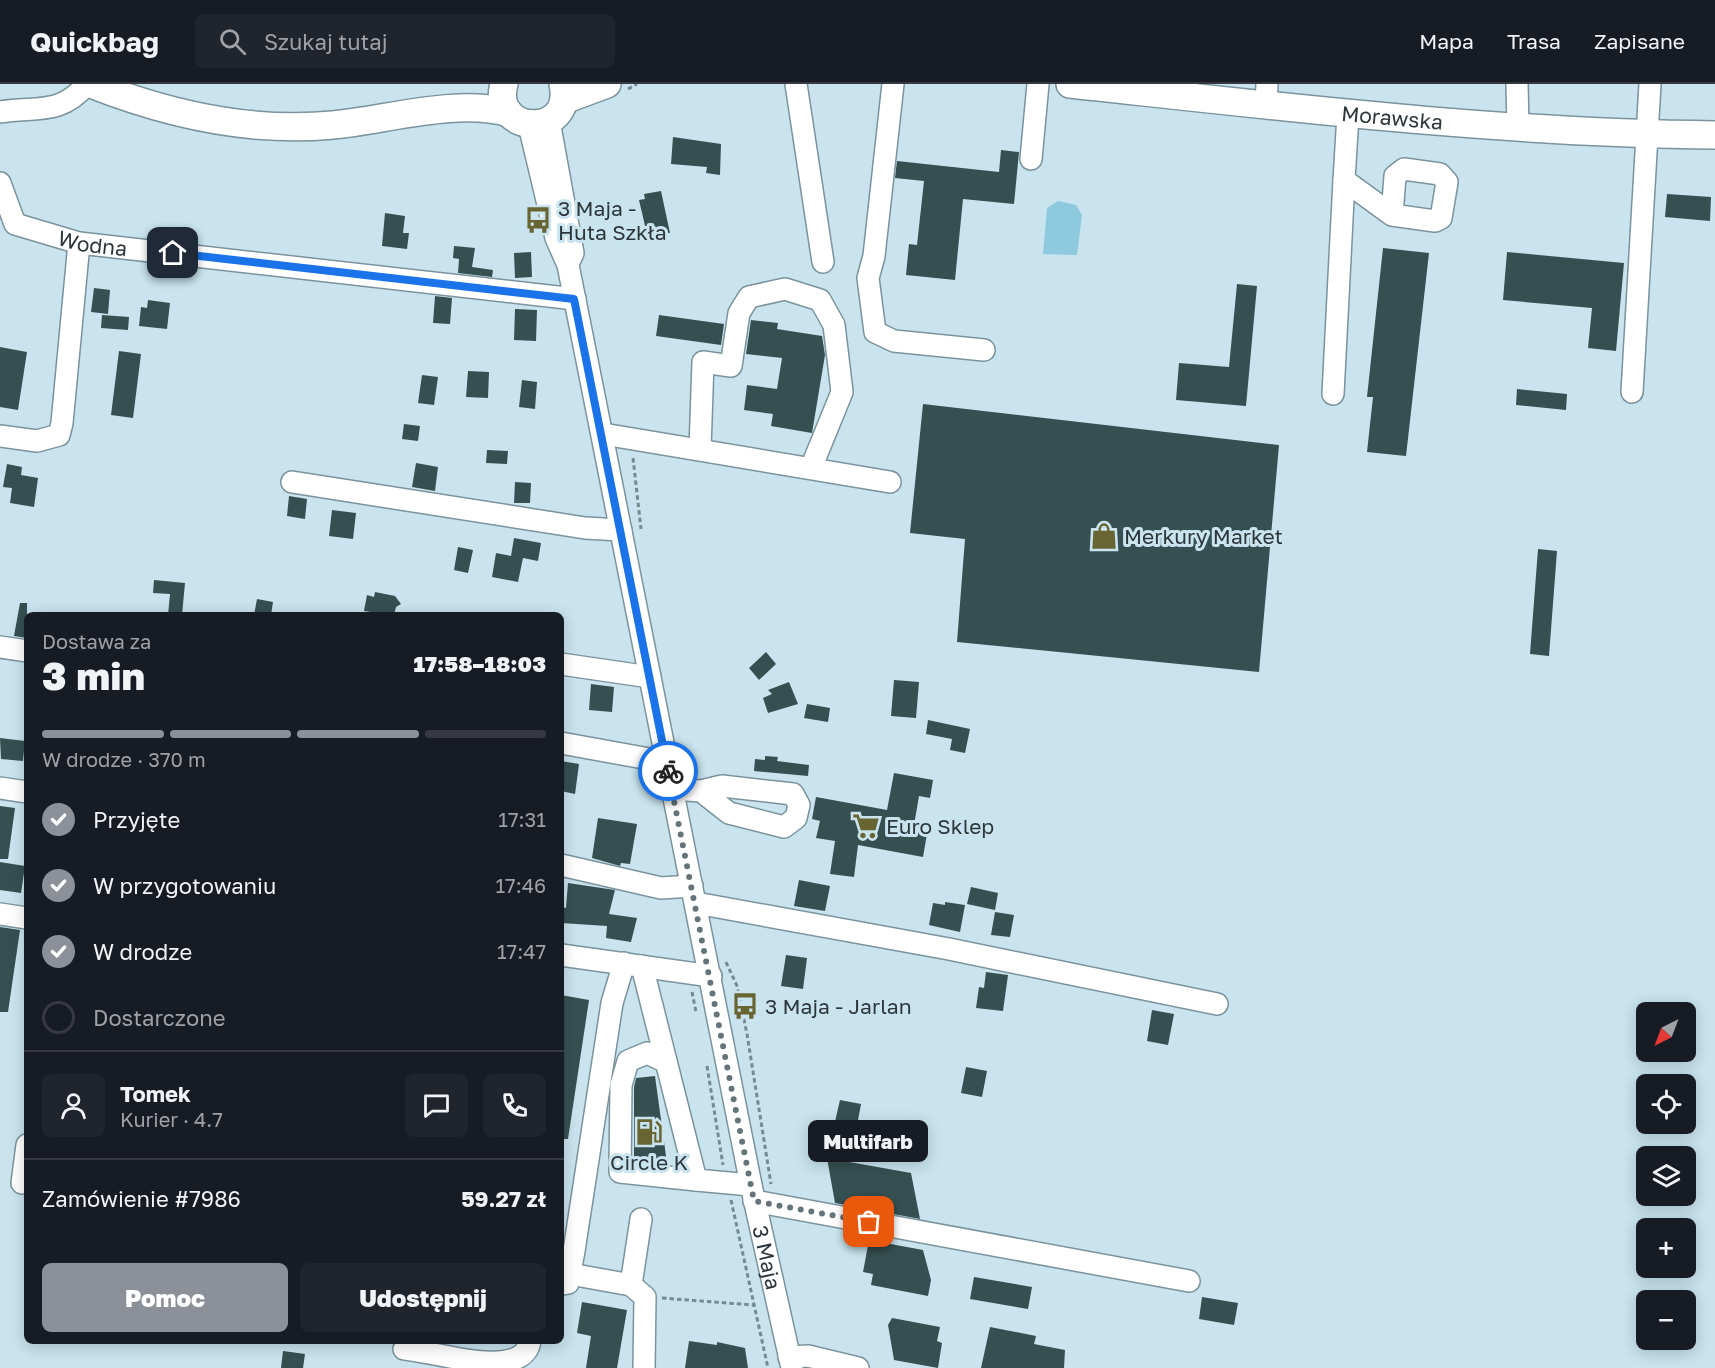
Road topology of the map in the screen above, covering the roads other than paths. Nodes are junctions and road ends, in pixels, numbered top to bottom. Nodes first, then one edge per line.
1 (89, 84) edge
2 (504, 84) edge
3 (607, 84) edge
4 (796, 84) edge
5 (893, 84) edge
6 (1038, 84) edge
7 (1070, 84) edge
8 (1517, 84) edge
9 (1650, 84) edge
10 (1202, 91) edge
11 (1267, 95) edge
12 (437, 108) junction
13 (543, 108) edge
14 (0, 112) edge
15 (1348, 114) junction
16 (1518, 128) junction
17 (1648, 135) junction
18 (1715, 135) edge
19 (1032, 159) dead end
20 (1344, 180) junction
21 (0, 183) edge
22 (1392, 215) dead end
23 (7, 229) edge
24 (79, 243) junction
25 (824, 262) dead end
26 (574, 299) junction
27 (984, 350) dead end
28 (1632, 392) dead end
29 (1333, 394) dead end
30 (603, 434) junction
31 (0, 436) edge
32 (700, 449) junction
33 (811, 468) junction
34 (292, 482) dead end
35 (890, 482) dead end
36 (621, 530) junction
37 (0, 647) edge
38 (24, 651) edge
39 (564, 664) edge
40 (650, 677) junction
41 (564, 744) edge
42 (666, 762) junction
43 (0, 788) edge
44 (672, 789) junction
45 (701, 791) dead end
46 (24, 792) edge
47 (564, 866) edge
48 (694, 895) junction
49 (0, 914) edge
50 (24, 918) edge
51 (564, 955) edge
52 (633, 965) junction
53 (711, 976) junction
54 (1217, 1004) dead end
55 (666, 1062) junction
56 (24, 1168) edge
57 (696, 1180) junction
58 (22, 1183) dead end
59 (752, 1193) junction
60 (641, 1219) dead end
61 (565, 1279) edge
62 (1189, 1281) dead end
63 (638, 1291) junction
64 (530, 1344) edge
65 (404, 1349) dead end
66 (790, 1362) edge
67 (517, 1365) edge
68 (644, 1368) edge
69 (858, 1368) edge

1 - 12 main road
1 - 14 street
2 - 12 main road
2 - 13 main road
3 - 13 main road
4 - 25 street
5 - 27 street
6 - 19 street
7 - 10 main road, Morawska
8 - 16 street
9 - 17 street
10 - 11 main road, Morawska
11 - 15 main road, Morawska
12 - 13 main road
13 - 26 street, 3 Maja
15 - 16 main road, Morawska
15 - 20 street
16 - 17 main road, Morawska
17 - 18 main road, Morawska
17 - 28 street
20 - 22 street
20 - 29 street
21 - 23 street, Wodna
23 - 24 street, Wodna
24 - 26 street, Wodna
24 - 31 street
26 - 30 street, 3 Maja
30 - 32 street
30 - 36 street, 3 Maja
32 - 33 street
32 - 33 street
33 - 35 street
34 - 36 street
36 - 40 street, 3 Maja
37 - 38 street
39 - 40 street
40 - 42 street, 3 Maja
41 - 42 street
42 - 44 street, 3 Maja
43 - 46 street
44 - 45 street
44 - 48 street, 3 Maja
47 - 48 street
48 - 53 street, 3 Maja
48 - 54 street
49 - 50 street
51 - 52 street
52 - 53 street
52 - 55 street
52 - 61 street
53 - 59 street, 3 Maja
55 - 57 street
55 - 57 street
56 - 58 street
57 - 59 street
59 - 62 street
59 - 66 street, 3 Maja
60 - 63 street
61 - 63 street
63 - 68 street
64 - 67 street
65 - 67 street
66 - 69 street

